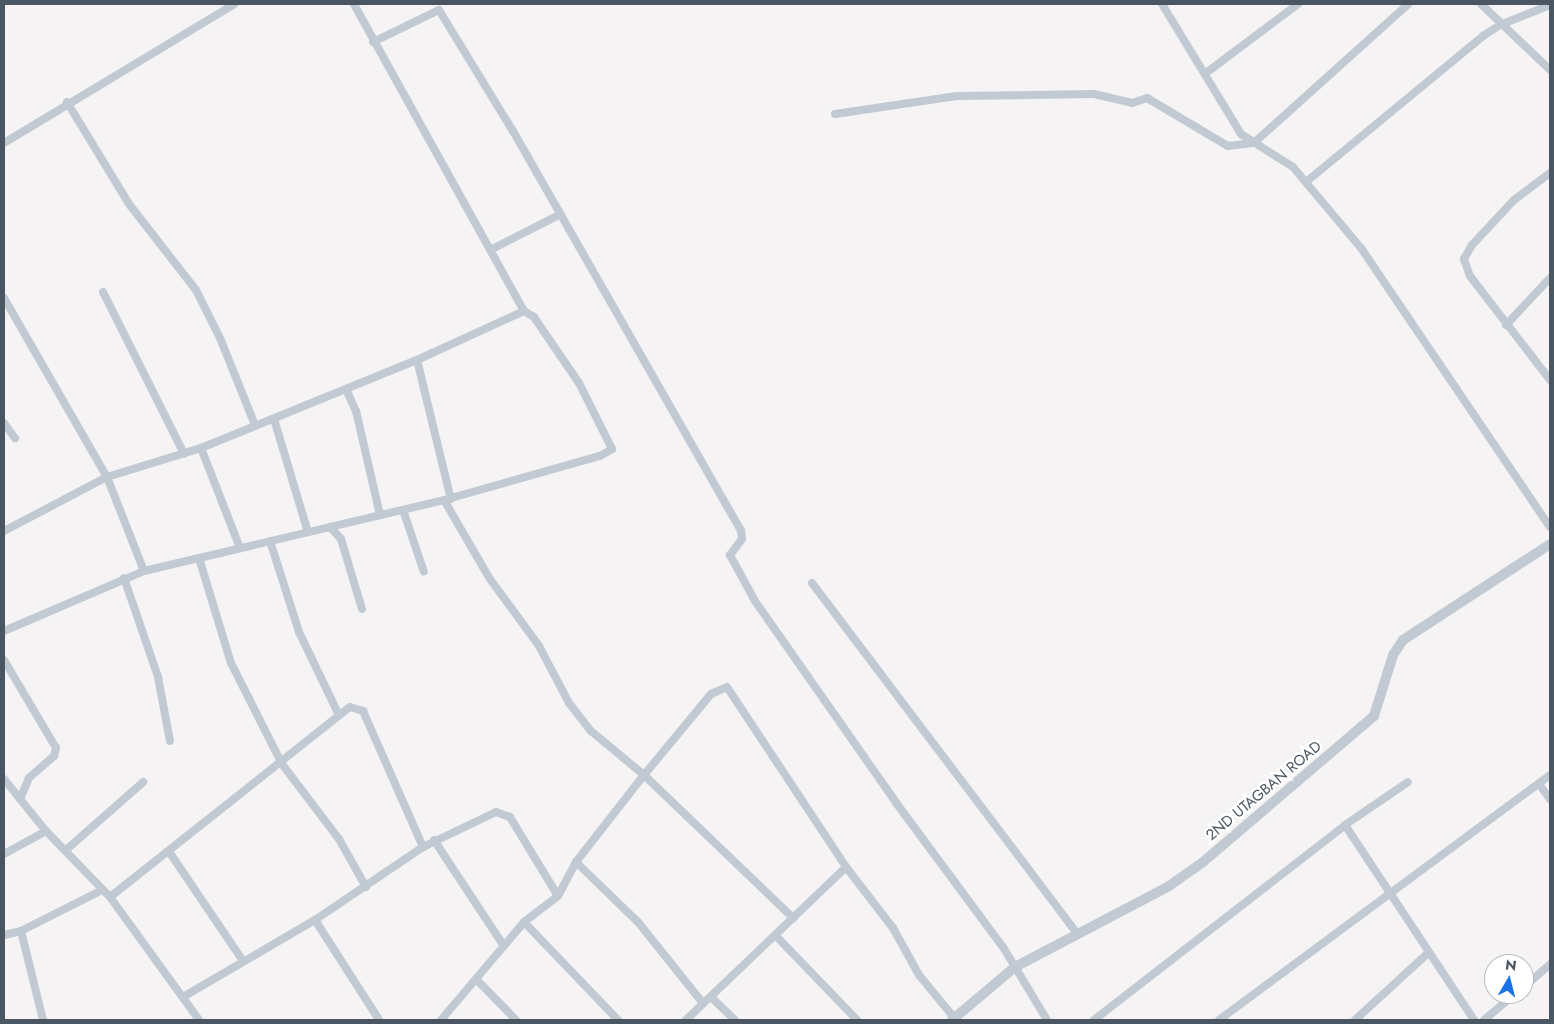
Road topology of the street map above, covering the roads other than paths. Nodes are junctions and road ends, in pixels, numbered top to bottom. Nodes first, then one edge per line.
1 (234, 4) edge
2 (354, 4) edge
3 (1162, 4) edge
4 (1298, 4) edge
5 (1408, 4) edge
6 (1481, 4) edge
7 (1550, 5) edge
8 (1500, 25) junction
9 (373, 42) junction
10 (1550, 70) edge
11 (1206, 73) junction
12 (67, 102) junction
13 (835, 114) dead end
14 (4, 143) edge
15 (1253, 143) junction
16 (1550, 173) edge
17 (1306, 182) junction
18 (561, 214) junction
19 (492, 249) junction
20 (1549, 283) edge
21 (103, 292) dead end
22 (4, 298) edge
23 (524, 310) junction
24 (1506, 325) junction
25 (418, 360) junction
26 (1550, 380) edge
27 (346, 388) junction
28 (274, 419) junction
29 (4, 423) edge
30 (254, 425) junction
31 (15, 438) dead end
32 (201, 448) junction
33 (184, 454) junction
34 (107, 477) junction
35 (447, 500) junction
36 (403, 510) junction
37 (380, 516) junction
38 (330, 526) junction
39 (1550, 527) edge
40 (4, 531) edge
41 (308, 532) junction
42 (270, 542) junction
43 (1550, 544) edge
44 (240, 548) junction
45 (199, 558) junction
46 (144, 571) junction
47 (424, 572) dead end
48 (124, 578) junction
49 (812, 583) dead end
50 (362, 609) dead end
51 (4, 631) edge
52 (4, 660) edge
53 (339, 716) junction
54 (170, 742) dead end
55 (282, 764) junction
56 (644, 775) junction
57 (1550, 775) edge
58 (4, 779) edge
59 (143, 782) dead end
60 (1408, 782) dead end
61 (1539, 784) junction
62 (20, 799) junction
63 (1550, 799) edge
64 (1345, 825) junction
65 (46, 831) junction
66 (434, 840) junction
67 (423, 847) junction
68 (66, 850) junction
69 (170, 853) junction
70 (4, 854) edge
71 (576, 862) junction
72 (846, 867) junction
73 (366, 886) junction
74 (102, 890) junction
75 (558, 896) junction
76 (1389, 896) junction
77 (110, 897) junction
78 (794, 918) junction
79 (314, 920) junction
80 (524, 922) junction
81 (21, 931) junction
82 (1078, 933) junction
83 (4, 934) edge
84 (776, 936) junction
85 (504, 946) junction
86 (1428, 954) junction
87 (243, 961) junction
88 (1550, 964) edge
89 (1015, 967) junction
90 (1534, 978) edge
91 (476, 979) junction
92 (182, 997) junction
93 (711, 997) junction
94 (704, 1003) junction
95 (1503, 1004) edge
96 (1470, 1019) edge
97 (43, 1020) edge
98 (199, 1020) edge
99 (378, 1020) edge
100 (441, 1020) edge
101 (516, 1020) edge
102 (618, 1020) edge
103 (686, 1020) edge
104 (735, 1020) edge
105 (857, 1020) edge
106 (954, 1020) edge
107 (1047, 1020) edge
108 (1094, 1020) edge
109 (1219, 1020) edge
110 (1355, 1020) edge
111 (1484, 1020) edge

1 - 12 street
2 - 9 street
3 - 11 street
4 - 11 street
5 - 15 street
6 - 8 street
7 - 8 street
8 - 10 street
8 - 17 street
9 - 18 street
9 - 19 street
11 - 15 street
12 - 14 street
12 - 30 street
13 - 15 street
15 - 17 street
16 - 24 street
17 - 39 street
18 - 19 street
18 - 89 street
19 - 23 street
20 - 24 street
21 - 33 street
22 - 34 street
23 - 25 street
23 - 35 street
24 - 26 street
25 - 27 street
25 - 35 street
27 - 28 street
27 - 37 street
28 - 30 street
28 - 41 street
29 - 31 street
30 - 32 street
32 - 33 street
32 - 44 street
33 - 34 street
34 - 40 street
34 - 46 street
35 - 36 street
35 - 56 street
36 - 37 street
36 - 47 street
37 - 38 street
38 - 41 street
38 - 50 street
41 - 42 street
42 - 44 street
42 - 53 street
43 - 82 street, 2ND UTAGBAN ROAD
44 - 45 street
45 - 46 street
45 - 55 street
46 - 48 street
48 - 51 street
48 - 54 street
49 - 82 street
52 - 62 street
53 - 55 street
53 - 67 street
55 - 69 street
55 - 73 street
56 - 71 street
56 - 72 street
56 - 78 street
57 - 61 street
58 - 62 street
59 - 68 street
60 - 64 street
61 - 63 street
61 - 76 street
62 - 65 street
64 - 76 street
64 - 108 street
65 - 68 street
65 - 70 street
66 - 67 street
66 - 75 street
66 - 85 street
67 - 73 street
68 - 74 street
69 - 77 street
69 - 87 street
71 - 75 street
71 - 94 street
72 - 78 street
72 - 106 street
73 - 79 street
74 - 77 street
74 - 81 street
75 - 80 street
76 - 86 street
76 - 109 street
77 - 92 street
78 - 84 street
79 - 87 street
79 - 99 street
80 - 85 street
80 - 102 street
81 - 83 street
81 - 97 street
82 - 89 street, 2ND UTAGBAN ROAD
84 - 93 street
84 - 105 street
85 - 91 street
86 - 96 street
86 - 110 street
87 - 92 street
88 - 90 street
89 - 106 street, 2ND UTAGBAN ROAD
89 - 107 street
91 - 100 street
91 - 101 street
92 - 98 street
93 - 94 street
93 - 104 street
94 - 103 street
95 - 111 street

